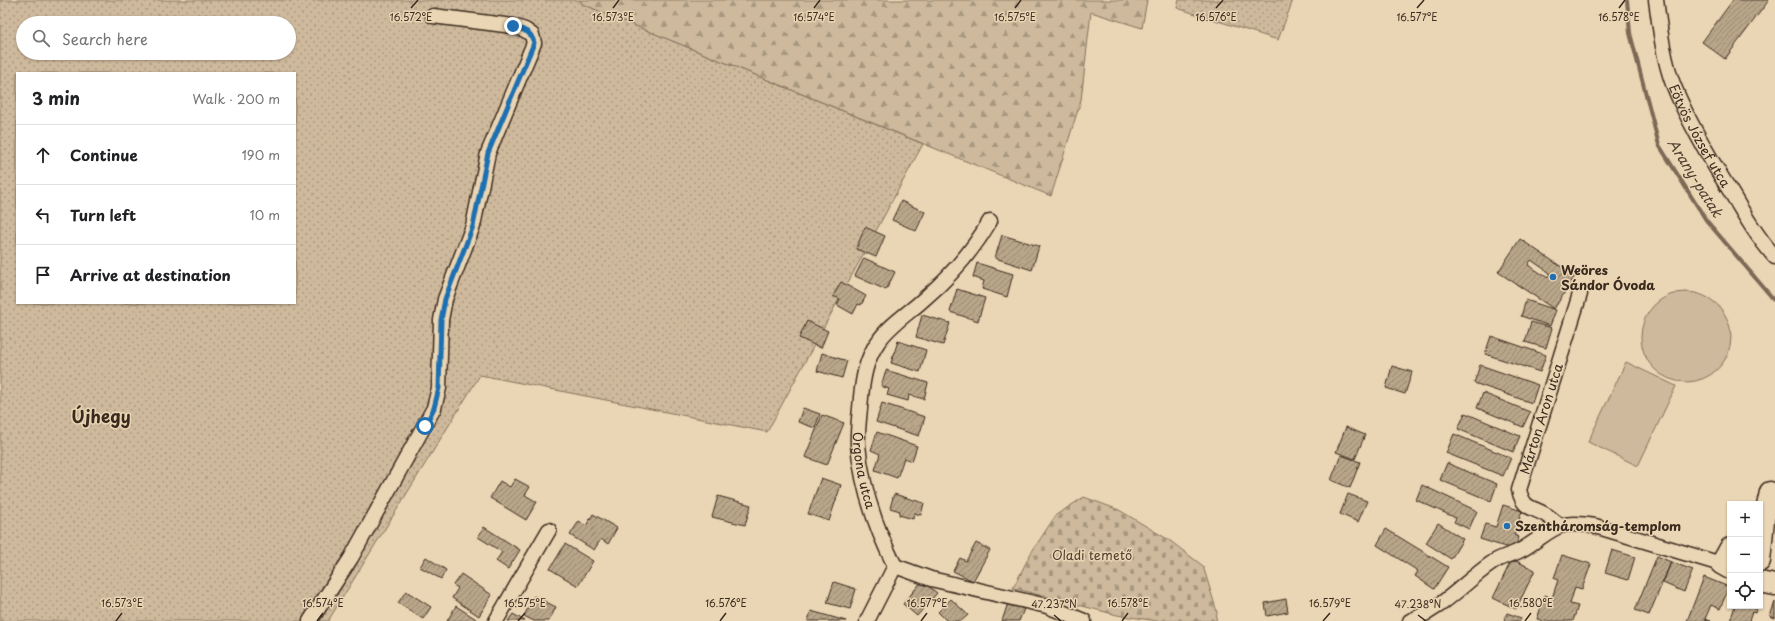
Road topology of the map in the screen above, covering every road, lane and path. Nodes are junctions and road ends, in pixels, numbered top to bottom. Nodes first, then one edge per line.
1 (1656, 0) edge
2 (434, 16) dead end
3 (990, 221) dead end
4 (1775, 257) edge
5 (1580, 294) dead end
6 (1773, 489) edge
7 (1763, 504) edge
8 (1559, 525) junction
9 (549, 530) dead end
10 (1762, 537) edge
11 (1727, 560) edge
12 (895, 566) junction
13 (1763, 583) edge
14 (1775, 585) edge
15 (310, 621) edge
16 (496, 621) edge
17 (867, 621) edge
18 (1084, 621) edge
19 (1410, 621) edge

1 - 4 street, Eötvös József utca
2 - 15 street
3 - 12 street, Orgona utca
5 - 8 street, Márton Áron utca
6 - 7 street
6 - 10 street
8 - 11 street
8 - 19 street
9 - 16 street
12 - 17 street
12 - 18 street
13 - 14 street

